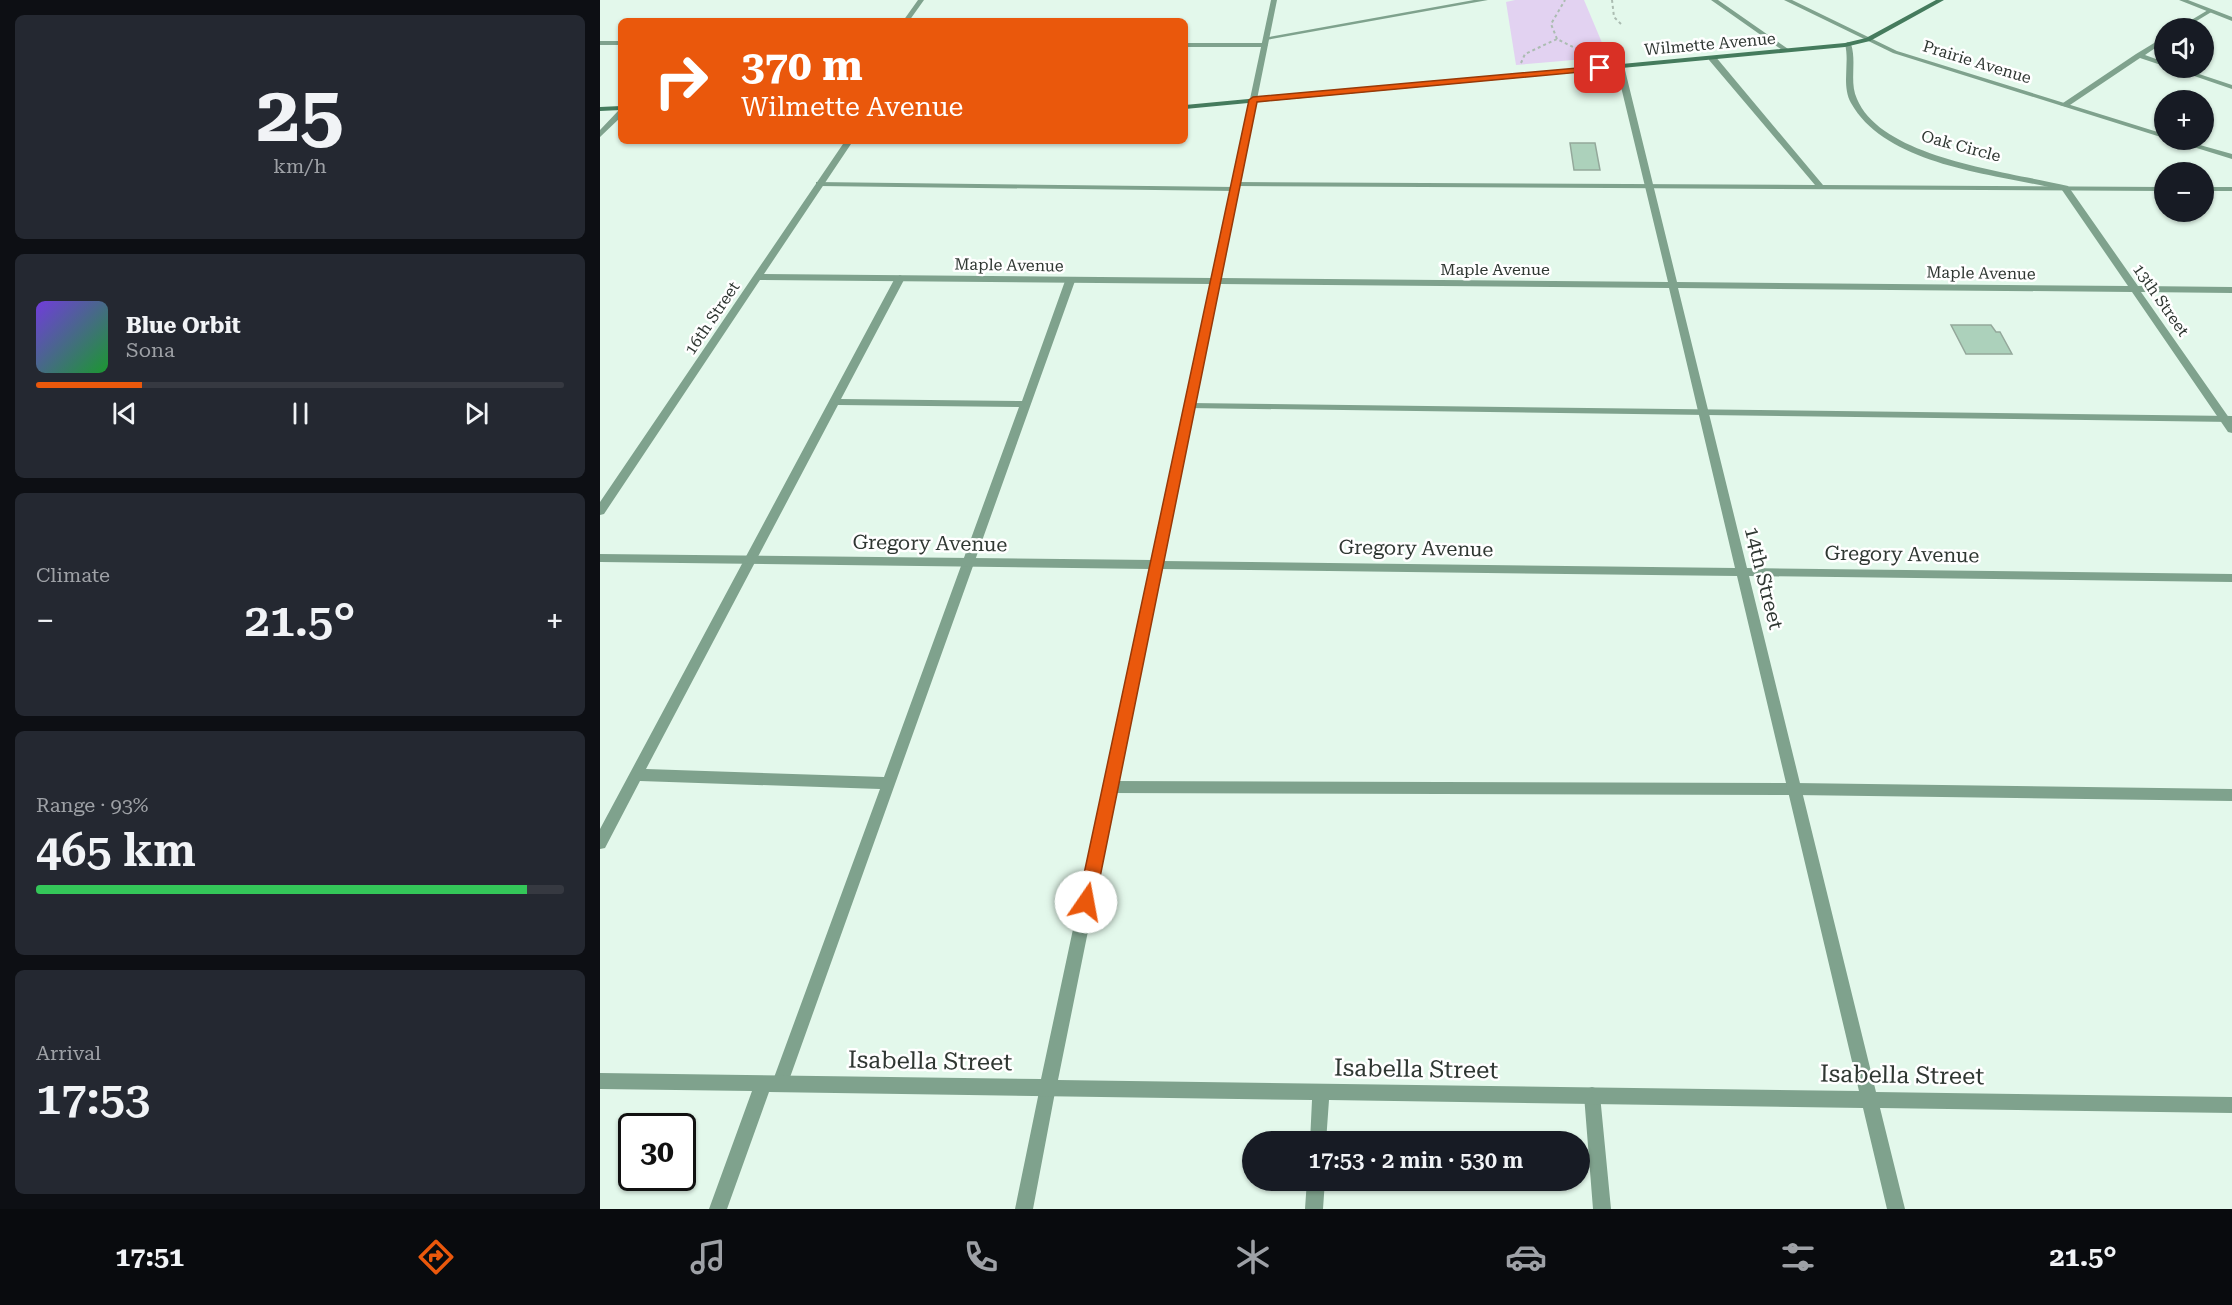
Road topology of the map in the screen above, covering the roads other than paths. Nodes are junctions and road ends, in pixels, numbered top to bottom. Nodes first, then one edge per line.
1 (921, 0) edge
2 (1274, 0) edge
3 (1485, 0) edge
4 (1714, 0) edge
5 (1786, 0) edge
6 (1941, 0) edge
7 (2182, 0) edge
8 (2210, 11) junction
9 (908, 18) edge
10 (2198, 18) edge
11 (2232, 20) edge
12 (1868, 40) junction
13 (1265, 41) junction
14 (600, 43) edge
15 (618, 43) edge
16 (1848, 44) junction
17 (1188, 45) edge
18 (2154, 45) edge
19 (1787, 51) junction
20 (2138, 55) junction
21 (1712, 58) junction
22 (2154, 61) edge
23 (1620, 66) junction
24 (2205, 78) edge
25 (2232, 87) edge
26 (1253, 100) junction
27 (2064, 105) junction
28 (1188, 107) edge
29 (618, 108) edge
30 (600, 109) edge
31 (618, 116) edge
32 (2154, 133) edge
33 (600, 135) edge
34 (847, 144) edge
35 (2209, 150) edge
36 (2232, 157) edge
37 (819, 184) junction
38 (1235, 186) junction
39 (1649, 186) junction
40 (1821, 187) junction
41 (2065, 189) junction
42 (2154, 189) edge
43 (2214, 189) edge
44 (2232, 189) edge
45 (758, 277) junction
46 (900, 278) junction
47 (1070, 281) junction
48 (1215, 283) junction
49 (1673, 285) junction
50 (2135, 290) junction
51 (2232, 290) edge
52 (834, 402) junction
53 (1026, 404) junction
54 (1190, 406) junction
55 (1703, 411) junction
56 (2228, 419) edge
57 (2232, 430) edge
58 (600, 511) edge
59 (600, 558) edge
60 (749, 560) junction
61 (969, 563) junction
62 (1156, 565) junction
63 (1742, 572) junction
64 (2232, 578) edge
65 (636, 775) junction
66 (889, 783) junction
67 (1110, 787) junction
68 (1795, 789) junction
69 (2232, 795) edge
70 (600, 843) edge
71 (600, 1081) edge
72 (772, 1083) junction
73 (1048, 1087) junction
74 (1321, 1091) junction
75 (1592, 1095) junction
76 (1870, 1098) junction
77 (2232, 1105) edge
78 (1319, 1131) edge
79 (1315, 1191) edge
80 (718, 1209) edge
81 (1024, 1209) edge
82 (1314, 1209) edge
83 (1602, 1209) edge
84 (1896, 1209) edge

1 - 9 street
2 - 13 street
3 - 13 street
4 - 19 street
5 - 12 street, Prairie Avenue
6 - 12 street, Wilmette Avenue
7 - 8 street
8 - 10 street
8 - 11 street
12 - 16 street, Wilmette Avenue
12 - 27 street, Prairie Avenue
13 - 17 street
13 - 26 street
14 - 15 street
16 - 19 street, Wilmette Avenue
16 - 41 street, Oak Circle
18 - 20 street
19 - 21 street, Wilmette Avenue
20 - 22 street
20 - 27 street
21 - 23 street, Wilmette Avenue
21 - 40 street
23 - 26 street, Wilmette Avenue
23 - 39 street, 14th Street
24 - 25 street
26 - 28 street, Wilmette Avenue
26 - 38 street
27 - 32 street, Prairie Avenue
29 - 30 street
31 - 33 street
34 - 37 street, 16th Street
35 - 36 street
37 - 38 street
37 - 45 street, 16th Street
38 - 39 street
38 - 48 street
39 - 40 street
39 - 49 street, 14th Street
40 - 41 street
41 - 42 street
41 - 50 street, 13th Street
43 - 44 street
45 - 46 street, Maple Avenue
45 - 58 street, 16th Street
46 - 47 street, Maple Avenue
46 - 52 street
47 - 48 street, Maple Avenue
47 - 53 street
48 - 49 street, Maple Avenue
48 - 54 street
49 - 50 street, Maple Avenue
49 - 55 street, 14th Street
50 - 51 street, Maple Avenue
50 - 56 street, 13th Street
52 - 53 street
52 - 60 street
53 - 61 street
54 - 55 street
54 - 62 street
55 - 56 street
55 - 63 street, 14th Street
56 - 57 street, 13th Street
59 - 60 street, Gregory Avenue
60 - 61 street, Gregory Avenue
60 - 65 street
61 - 62 street, Gregory Avenue
61 - 66 street
62 - 63 street, Gregory Avenue
62 - 67 street
63 - 64 street, Gregory Avenue
63 - 68 street, 14th Street
65 - 66 street
65 - 70 street
66 - 72 street
67 - 68 street
67 - 73 street
68 - 69 street
68 - 76 street, 14th Street
71 - 72 street, Isabella Street
72 - 73 street, Isabella Street
72 - 80 street
73 - 74 street, Isabella Street
73 - 81 street
74 - 75 street, Isabella Street
74 - 78 street
75 - 76 street, Isabella Street
75 - 83 street
76 - 77 street, Isabella Street
76 - 84 street, 14th Street
79 - 82 street

